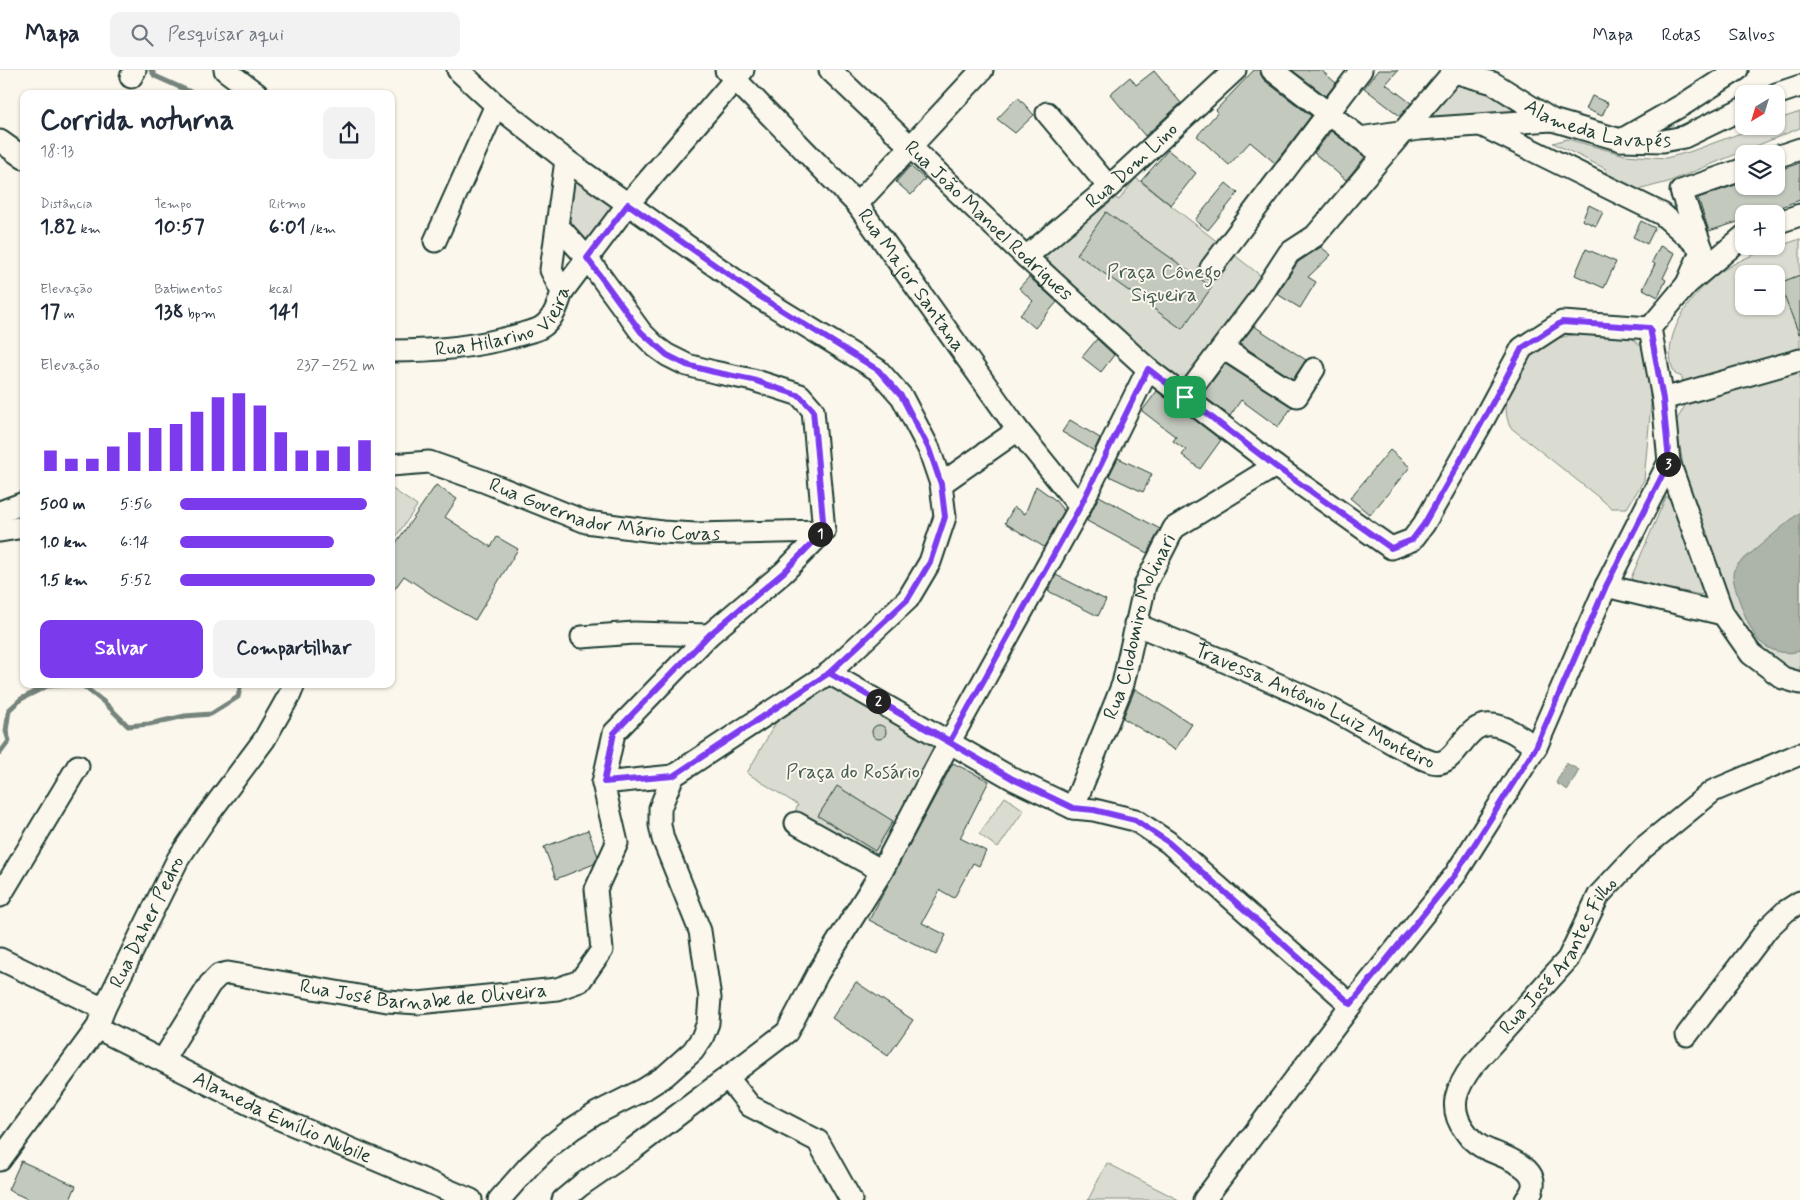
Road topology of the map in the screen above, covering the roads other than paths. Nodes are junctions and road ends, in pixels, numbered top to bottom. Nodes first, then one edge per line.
1 (458, 70) edge
2 (830, 70) edge
3 (982, 70) edge
4 (1234, 70) edge
5 (1272, 70) edge
6 (1361, 70) edge
7 (1737, 70) edge
8 (1455, 71) edge
9 (735, 73) edge
10 (231, 84) edge
11 (1800, 86) edge
12 (247, 90) edge
13 (1785, 91) edge
14 (496, 105) junction
15 (1735, 112) edge
16 (1047, 113) dead end
17 (1328, 115) junction
18 (1552, 120) junction
19 (1481, 125) junction
20 (1405, 130) junction
21 (1360, 138) junction
22 (1621, 140) junction
23 (0, 141) edge
24 (910, 146) junction
25 (1800, 149) edge
26 (20, 155) edge
27 (1785, 155) edge
28 (1384, 156) junction
29 (566, 160) junction
30 (1735, 172) edge
31 (1109, 187) junction
32 (628, 204) junction
33 (857, 204) junction
34 (1800, 215) edge
35 (1785, 220) edge
36 (558, 226) junction
37 (1735, 238) edge
38 (435, 241) dead end
39 (1735, 243) edge
40 (1702, 249) junction
41 (587, 258) junction
42 (1026, 258) junction
43 (1212, 268) dead end
44 (1687, 284) junction
45 (562, 292) junction
46 (1650, 328) junction
47 (1223, 348) junction
48 (395, 351) edge
49 (1800, 360) edge
50 (1148, 369) junction
51 (1314, 369) dead end
52 (1185, 397) junction
53 (1663, 399) junction
54 (1018, 430) junction
55 (1669, 462) junction
56 (395, 466) edge
57 (1275, 466) junction
58 (941, 484) junction
59 (20, 504) edge
60 (1080, 507) junction
61 (0, 512) edge
62 (20, 528) edge
63 (0, 530) edge
64 (824, 531) junction
65 (1606, 586) junction
66 (1723, 614) junction
67 (1135, 624) junction
68 (709, 635) junction
69 (582, 637) dead end
70 (829, 673) junction
71 (1800, 683) edge
72 (292, 688) edge
73 (950, 741) junction
74 (1536, 747) junction
75 (1800, 754) edge
76 (78, 766) dead end
77 (673, 776) junction
78 (604, 782) junction
79 (1073, 808) junction
80 (796, 823) dead end
81 (882, 871) junction
82 (0, 896) edge
83 (1800, 902) edge
84 (0, 959) edge
85 (1351, 1004) junction
86 (100, 1019) junction
87 (1687, 1035) dead end
88 (163, 1060) junction
89 (728, 1078) junction
90 (0, 1160) edge
91 (471, 1200) edge
92 (499, 1200) edge
93 (562, 1200) edge
94 (851, 1200) edge
95 (1204, 1200) edge
96 (1526, 1200) edge

1 - 14 street
2 - 24 street, Rua João Manoel Rodrigues
3 - 24 street
4 - 31 street, Rua Dom Lino
5 - 17 street
6 - 17 street
7 - 22 street
8 - 18 street, Alameda Lavapés
8 - 20 street
9 - 32 street, Rua Hilarino Vieira
9 - 33 street, Rua Major Santana
10 - 12 street
11 - 13 street
14 - 29 street
14 - 38 street
15 - 22 street, Alameda Lavapés
16 - 31 street
17 - 21 street
17 - 43 street
18 - 19 street
18 - 22 street, Alameda Lavapés
19 - 20 street
19 - 40 street
20 - 21 street
20 - 28 street
21 - 28 street
23 - 26 street
24 - 33 street
24 - 42 street, Rua João Manoel Rodrigues
25 - 27 street
28 - 47 street
29 - 32 street
29 - 36 street
30 - 40 street
31 - 42 street, Rua Dom Lino
32 - 41 street, Rua Hilarino Vieira
32 - 58 street
33 - 54 street, Rua Major Santana
34 - 35 street
36 - 41 street
36 - 45 street
37 - 40 street
39 - 44 street
40 - 44 street
41 - 45 street, Rua Hilarino Vieira
41 - 64 street
42 - 50 street, Rua João Manoel Rodrigues
44 - 46 street
45 - 48 street, Rua Hilarino Vieira
46 - 53 street
46 - 57 street, Rua João Manoel Rodrigues
47 - 51 street
47 - 52 street
49 - 53 street
50 - 52 street, Rua João Manoel Rodrigues
50 - 60 street
52 - 57 street, Rua João Manoel Rodrigues
53 - 55 street
54 - 58 street
54 - 60 street, Rua Major Santana
55 - 65 street
55 - 66 street
56 - 64 street, Rua Governador Mário Covas
57 - 67 street, Rua Clodomiro Molinari
58 - 70 street
59 - 61 street
60 - 73 street
62 - 63 street
64 - 68 street
65 - 66 street
65 - 74 street
66 - 71 street
67 - 74 street, Travessa Antônio Luiz Monteiro
67 - 79 street, Rua Clodomiro Molinari
68 - 69 street
68 - 78 street
70 - 73 street
70 - 77 street
72 - 86 street, Rua Daher Pedro
73 - 79 street
73 - 81 street
74 - 85 street
75 - 96 street, Rua José Arantes Filho
76 - 82 street
77 - 78 street
77 - 92 street
78 - 88 street, Rua José Barnabe de Oliveira
79 - 85 street
80 - 81 street
81 - 89 street
83 - 87 street
84 - 86 street, Alameda Emílio Nubile
85 - 95 street
86 - 88 street, Alameda Emílio Nubile
86 - 90 street, Rua Daher Pedro
88 - 91 street, Alameda Emílio Nubile
89 - 93 street
89 - 94 street

